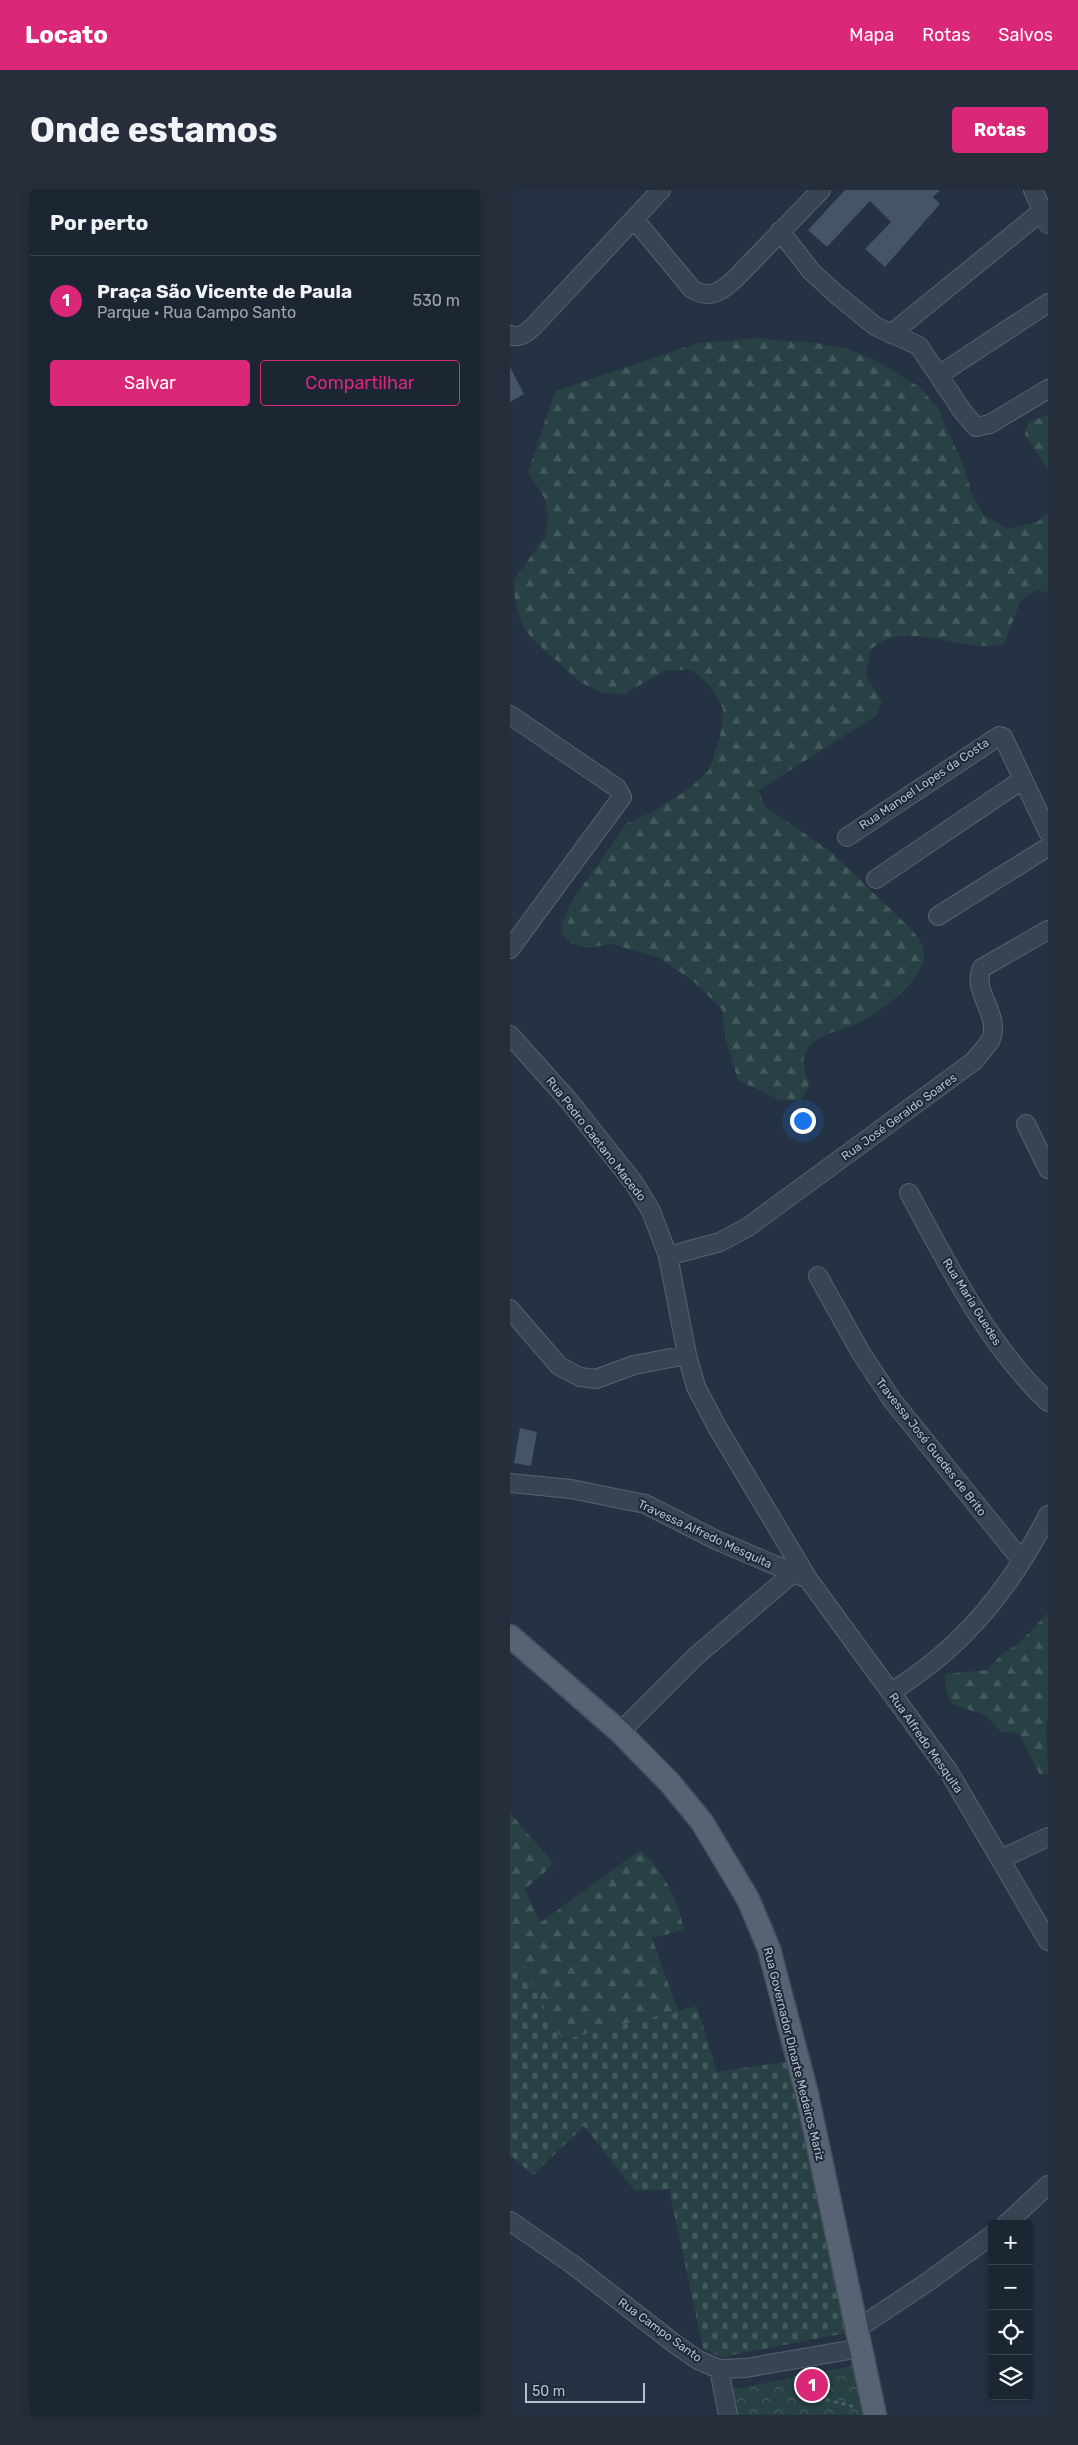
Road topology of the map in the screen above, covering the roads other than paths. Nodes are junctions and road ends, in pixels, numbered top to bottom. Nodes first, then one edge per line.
1 (661, 190) edge
2 (822, 190) edge
3 (1033, 190) edge
4 (1045, 217) edge
5 (634, 219) junction
6 (780, 231) junction
7 (1048, 303) edge
8 (891, 334) junction
9 (515, 336) edge
10 (939, 375) junction
11 (1048, 389) edge
12 (510, 715) edge
13 (1022, 780) junction
14 (1048, 832) edge
15 (846, 837) dead end
16 (1048, 847) edge
17 (876, 879) dead end
18 (938, 916) dead end
19 (1048, 930) edge
20 (510, 950) edge
21 (510, 1035) edge
22 (1026, 1124) dead end
23 (1048, 1169) edge
24 (909, 1193) dead end
25 (668, 1256) junction
26 (818, 1276) dead end
27 (510, 1309) edge
28 (687, 1355) junction
29 (1048, 1402) edge
30 (510, 1483) edge
31 (1048, 1515) edge
32 (1022, 1561) junction
33 (801, 1576) junction
34 (510, 1636) edge
35 (891, 1693) junction
36 (620, 1732) junction
37 (1048, 1837) edge
38 (1000, 1859) junction
39 (1048, 1942) edge
40 (1048, 2185) edge
41 (1010, 2220) edge
42 (510, 2221) edge
43 (988, 2238) edge
44 (859, 2338) junction
45 (720, 2369) junction
46 (875, 2414) edge
47 (728, 2415) edge

1 - 5 street
2 - 6 street
3 - 4 street
4 - 8 street
5 - 6 street
5 - 9 street
6 - 8 street
7 - 10 street
8 - 10 street
10 - 11 street
12 - 20 street
13 - 14 street
13 - 15 street, Rua Manoel Lopes da Costa
13 - 17 street
16 - 18 street
19 - 25 street, Rua José Geraldo Soares
21 - 25 street, Rua Pedro Caetano Macedo
22 - 23 street
24 - 29 street, Rua Maria Guedes
25 - 28 street, Rua Pedro Caetano Macedo
26 - 32 street, Travessa José Guedes de Brito
27 - 28 street
28 - 33 street, Rua Pedro Caetano Macedo
30 - 33 street, Travessa Alfredo Mesquita
31 - 32 street
32 - 35 street
33 - 35 street, Rua Alfredo Mesquita
33 - 36 street
34 - 36 main road, Rua Governador Dinarte Medeiros Mariz
35 - 38 street, Rua Alfredo Mesquita
36 - 44 main road, Rua Governador Dinarte Medeiros Mariz
37 - 38 street
38 - 39 street, Rua Alfredo Mesquita
40 - 41 street
42 - 45 street, Rua Campo Santo
43 - 44 street
44 - 45 street, Rua Campo Santo
44 - 46 main road, Rua Governador Dinarte Medeiros Mariz
45 - 47 street

